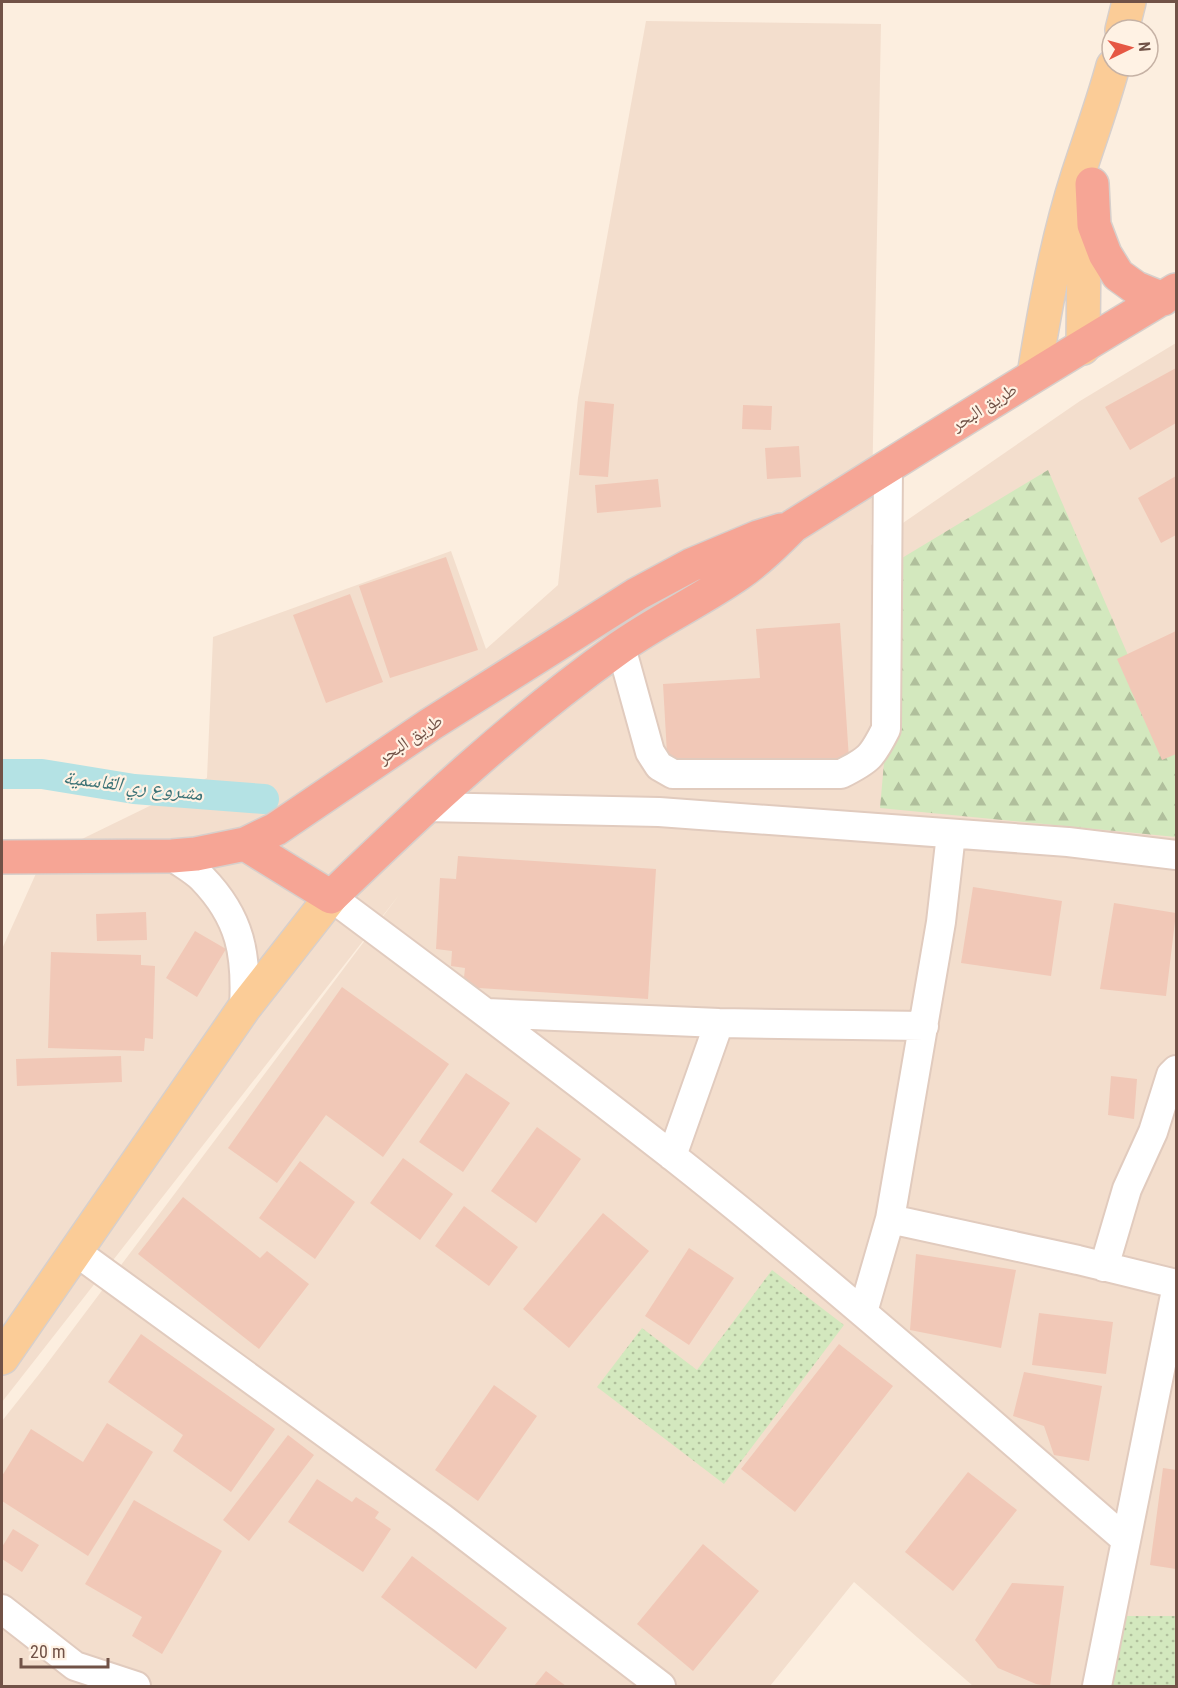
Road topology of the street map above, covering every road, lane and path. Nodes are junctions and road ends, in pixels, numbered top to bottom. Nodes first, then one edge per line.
1 (1129, 2) edge
2 (1125, 18) edge
3 (1110, 78) edge
4 (1100, 116) junction
5 (1092, 184) junction
6 (1170, 294) edge
7 (1083, 348) junction
8 (1034, 375) junction
9 (888, 467) junction
10 (793, 526) junction
11 (621, 647) junction
12 (425, 807) junction
13 (951, 834) junction
14 (245, 844) junction
15 (1176, 855) edge
16 (172, 856) junction
17 (2, 857) edge
18 (331, 897) junction
19 (244, 1008) junction
20 (487, 1013) junction
21 (719, 1023) junction
22 (924, 1026) junction
23 (1176, 1070) edge
24 (672, 1156) junction
25 (890, 1219) junction
26 (75, 1251) junction
27 (1104, 1266) junction
28 (1176, 1284) edge
29 (1176, 1290) edge
30 (863, 1312) junction
31 (2, 1358) edge
32 (1126, 1540) junction
33 (2, 1609) edge
34 (136, 1686) edge
35 (661, 1686) edge
36 (1097, 1686) edge

1 - 2 main road
3 - 4 main road
4 - 5 main road
4 - 8 main road
5 - 6 highway
5 - 7 main road
6 - 7 highway, طريق البحر
7 - 8 highway, طريق البحر
8 - 9 highway, طريق البحر
9 - 10 highway, طريق البحر
9 - 11 street
10 - 11 highway, طريق البحر
10 - 14 highway, طريق البحر
11 - 12 highway, طريق البحر
12 - 13 street
12 - 18 highway, طريق البحر
13 - 15 street
13 - 22 street
14 - 16 highway, طريق البحر
14 - 18 highway
16 - 17 highway, طريق البحر
16 - 19 street
18 - 19 main road
18 - 20 street
19 - 26 main road
20 - 21 street
20 - 24 street
21 - 22 street
21 - 24 street
22 - 25 street
23 - 27 street
24 - 30 street
25 - 27 street
25 - 30 street
26 - 31 main road
26 - 35 street
27 - 28 street
29 - 32 street
30 - 32 street
32 - 36 street
33 - 34 street

